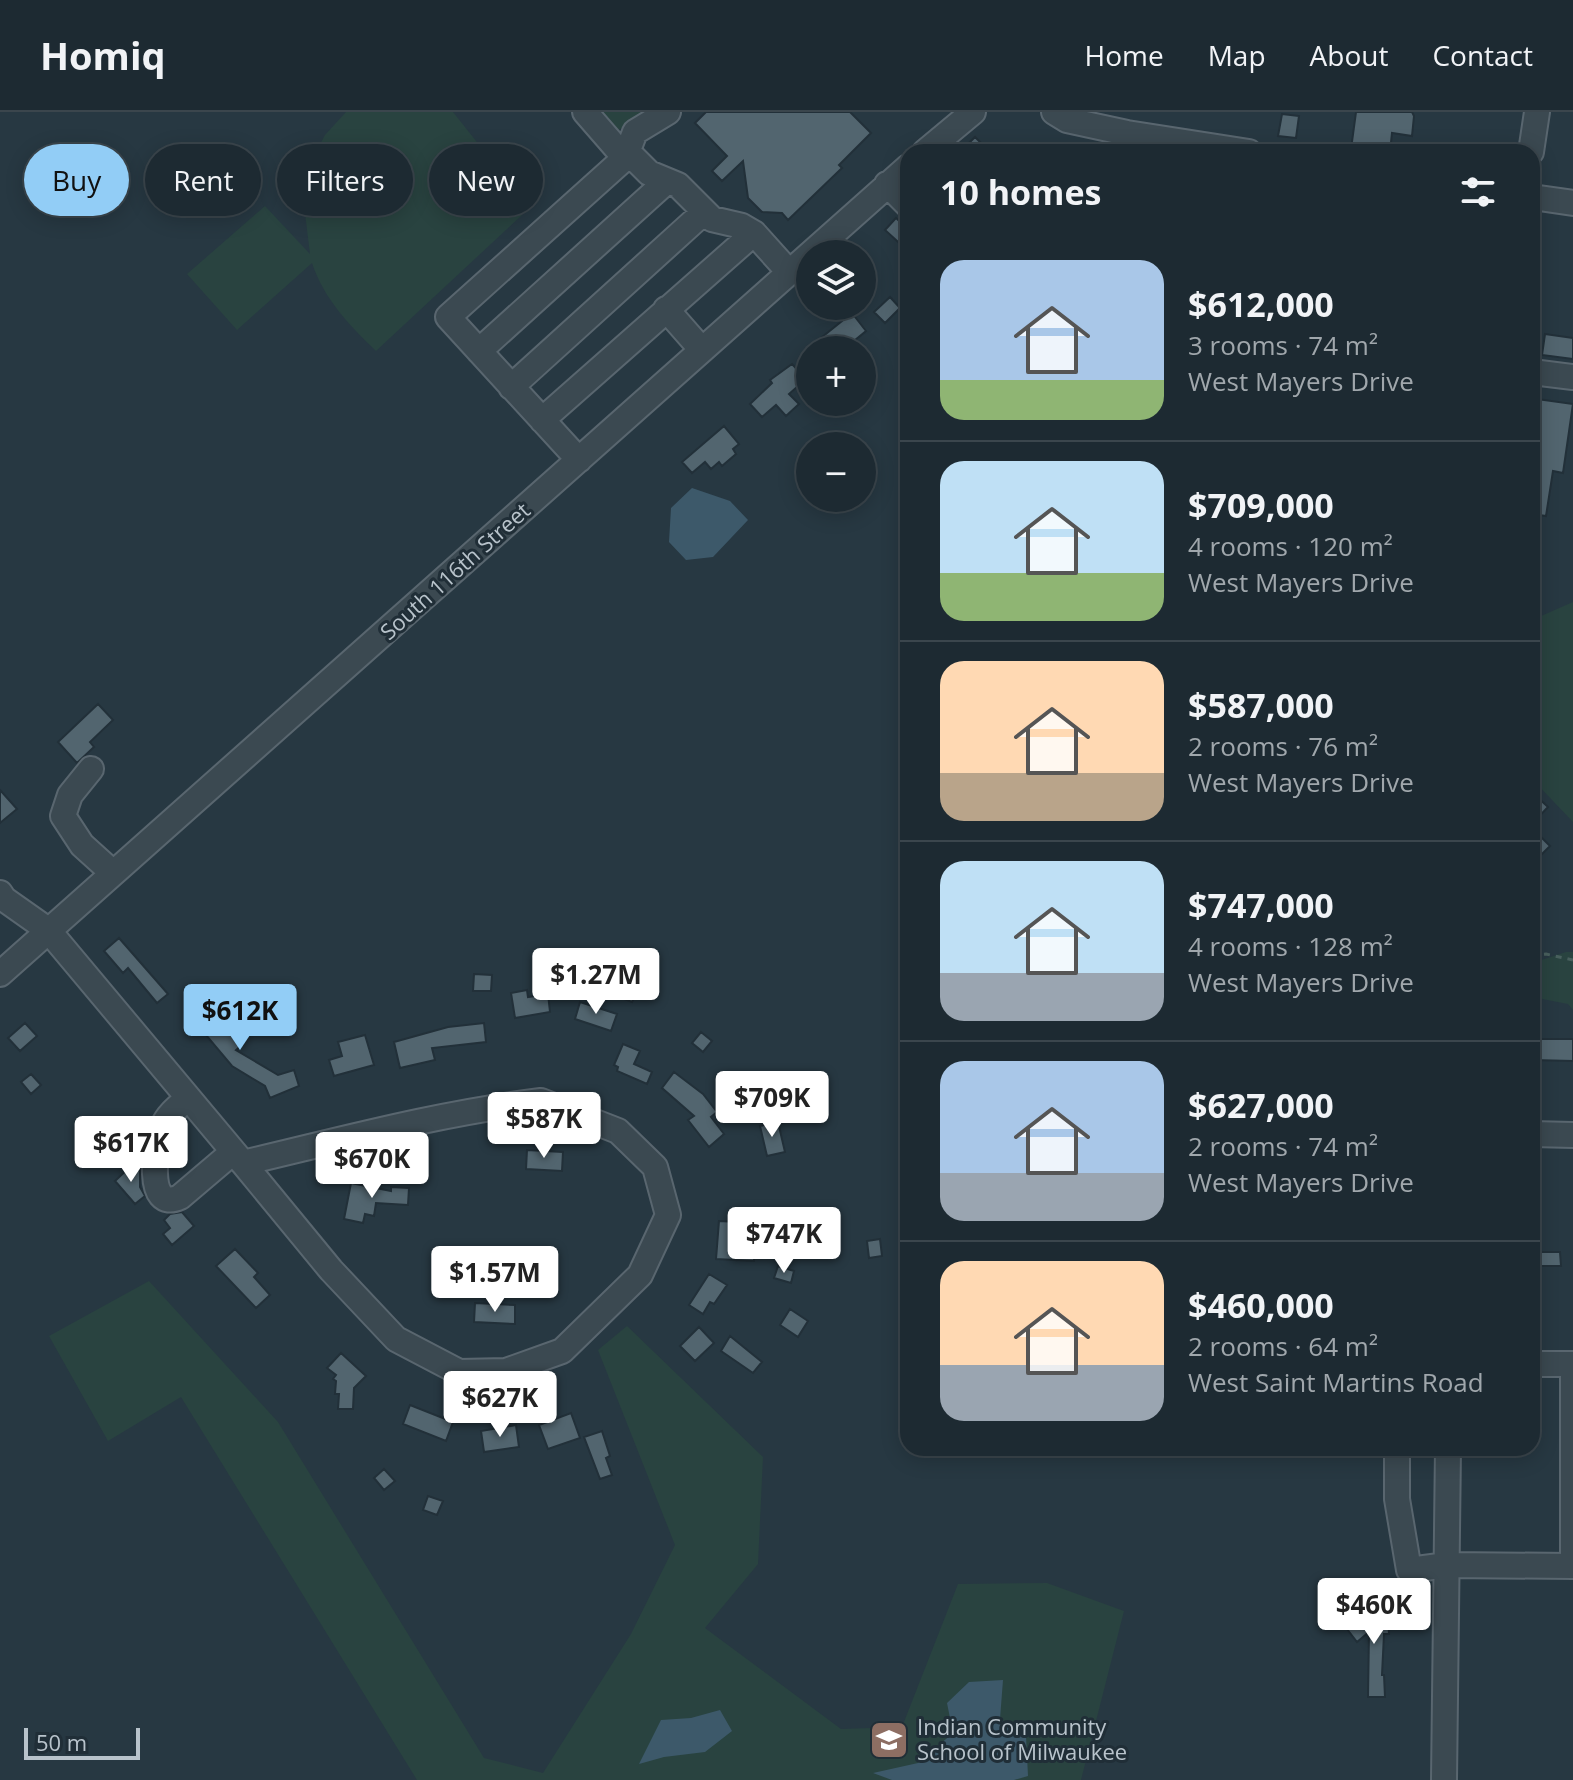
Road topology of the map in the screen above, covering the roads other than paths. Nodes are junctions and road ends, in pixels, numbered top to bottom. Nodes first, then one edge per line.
1 (585, 112) edge
2 (668, 112) edge
3 (973, 112) edge
4 (1054, 112) edge
5 (1537, 112) edge
6 (935, 144) edge
7 (1198, 144) edge
8 (1532, 144) edge
9 (625, 158) junction
10 (900, 173) edge
11 (667, 181) junction
12 (887, 184) junction
13 (900, 197) edge
14 (1540, 198) edge
15 (1573, 203) edge
16 (703, 213) junction
17 (754, 233) junction
18 (789, 272) junction
19 (666, 309) junction
20 (702, 350) junction
21 (479, 351) junction
22 (1540, 373) edge
23 (1573, 377) edge
24 (511, 387) junction
25 (542, 420) junction
26 (579, 460) junction
27 (91, 769) dead end
28 (113, 873) junction
29 (0, 893) edge
30 (48, 930) junction
31 (0, 974) edge
32 (188, 1098) junction
33 (1540, 1134) edge
34 (1573, 1135) edge
35 (238, 1157) junction
36 (1540, 1364) edge
37 (1573, 1364) edge
38 (1397, 1456) edge
39 (1448, 1456) edge
40 (1447, 1565) junction
41 (1573, 1566) edge
42 (1444, 1780) edge

1 - 9 street
2 - 9 street
3 - 6 street
4 - 7 street
5 - 8 street
9 - 11 street
9 - 21 street
10 - 12 street, South 116th Street
11 - 16 street
11 - 21 street
12 - 13 street
12 - 18 street, South 116th Street
14 - 15 street
16 - 17 street
16 - 24 street
17 - 18 street
17 - 19 street
18 - 20 street, South 116th Street
19 - 20 street
19 - 25 street
20 - 26 street, South 116th Street
21 - 24 street
22 - 23 street
24 - 25 street
25 - 26 street
26 - 28 street, South 116th Street
27 - 28 street
28 - 30 street, South 116th Street
29 - 30 street
30 - 31 street, South 116th Street
30 - 32 street
32 - 35 street
32 - 35 street
33 - 34 street
35 - 35 street
36 - 37 street
37 - 41 street
38 - 40 street
39 - 40 street
40 - 41 street
40 - 42 street

